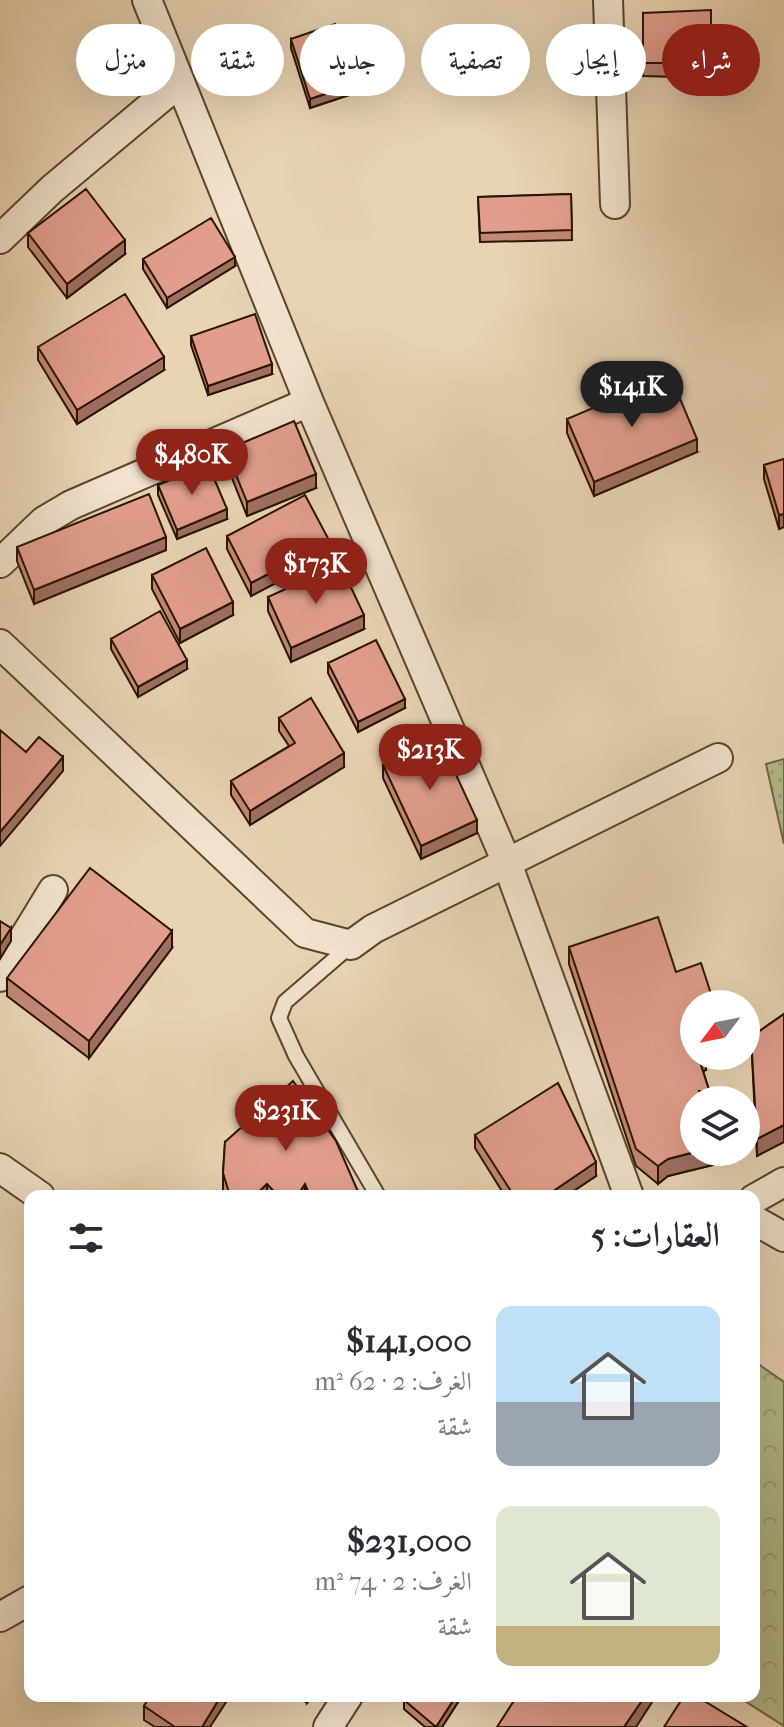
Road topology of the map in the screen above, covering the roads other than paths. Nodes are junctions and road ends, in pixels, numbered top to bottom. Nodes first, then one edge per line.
1 (147, 0) edge
2 (608, 0) edge
3 (180, 82) junction
4 (615, 204) dead end
5 (0, 239) edge
6 (309, 402) junction
7 (0, 563) edge
8 (0, 644) edge
9 (718, 758) dead end
10 (507, 863) junction
11 (53, 890) dead end
12 (351, 945) junction
13 (0, 977) edge
14 (0, 1168) edge
15 (784, 1182) edge
16 (31, 1190) edge
17 (374, 1190) edge
18 (627, 1190) edge
19 (760, 1196) edge
20 (760, 1223) edge
21 (784, 1237) edge
22 (24, 1603) edge
23 (0, 1617) edge
24 (344, 1702) edge
25 (328, 1727) edge

1 - 3 street
2 - 4 street
3 - 5 street
3 - 6 street
6 - 7 street
6 - 10 street
8 - 12 street
9 - 10 street
10 - 12 street
10 - 18 street
11 - 13 street
12 - 17 lane
14 - 16 street
15 - 19 street
20 - 21 street
22 - 23 street
24 - 25 street

